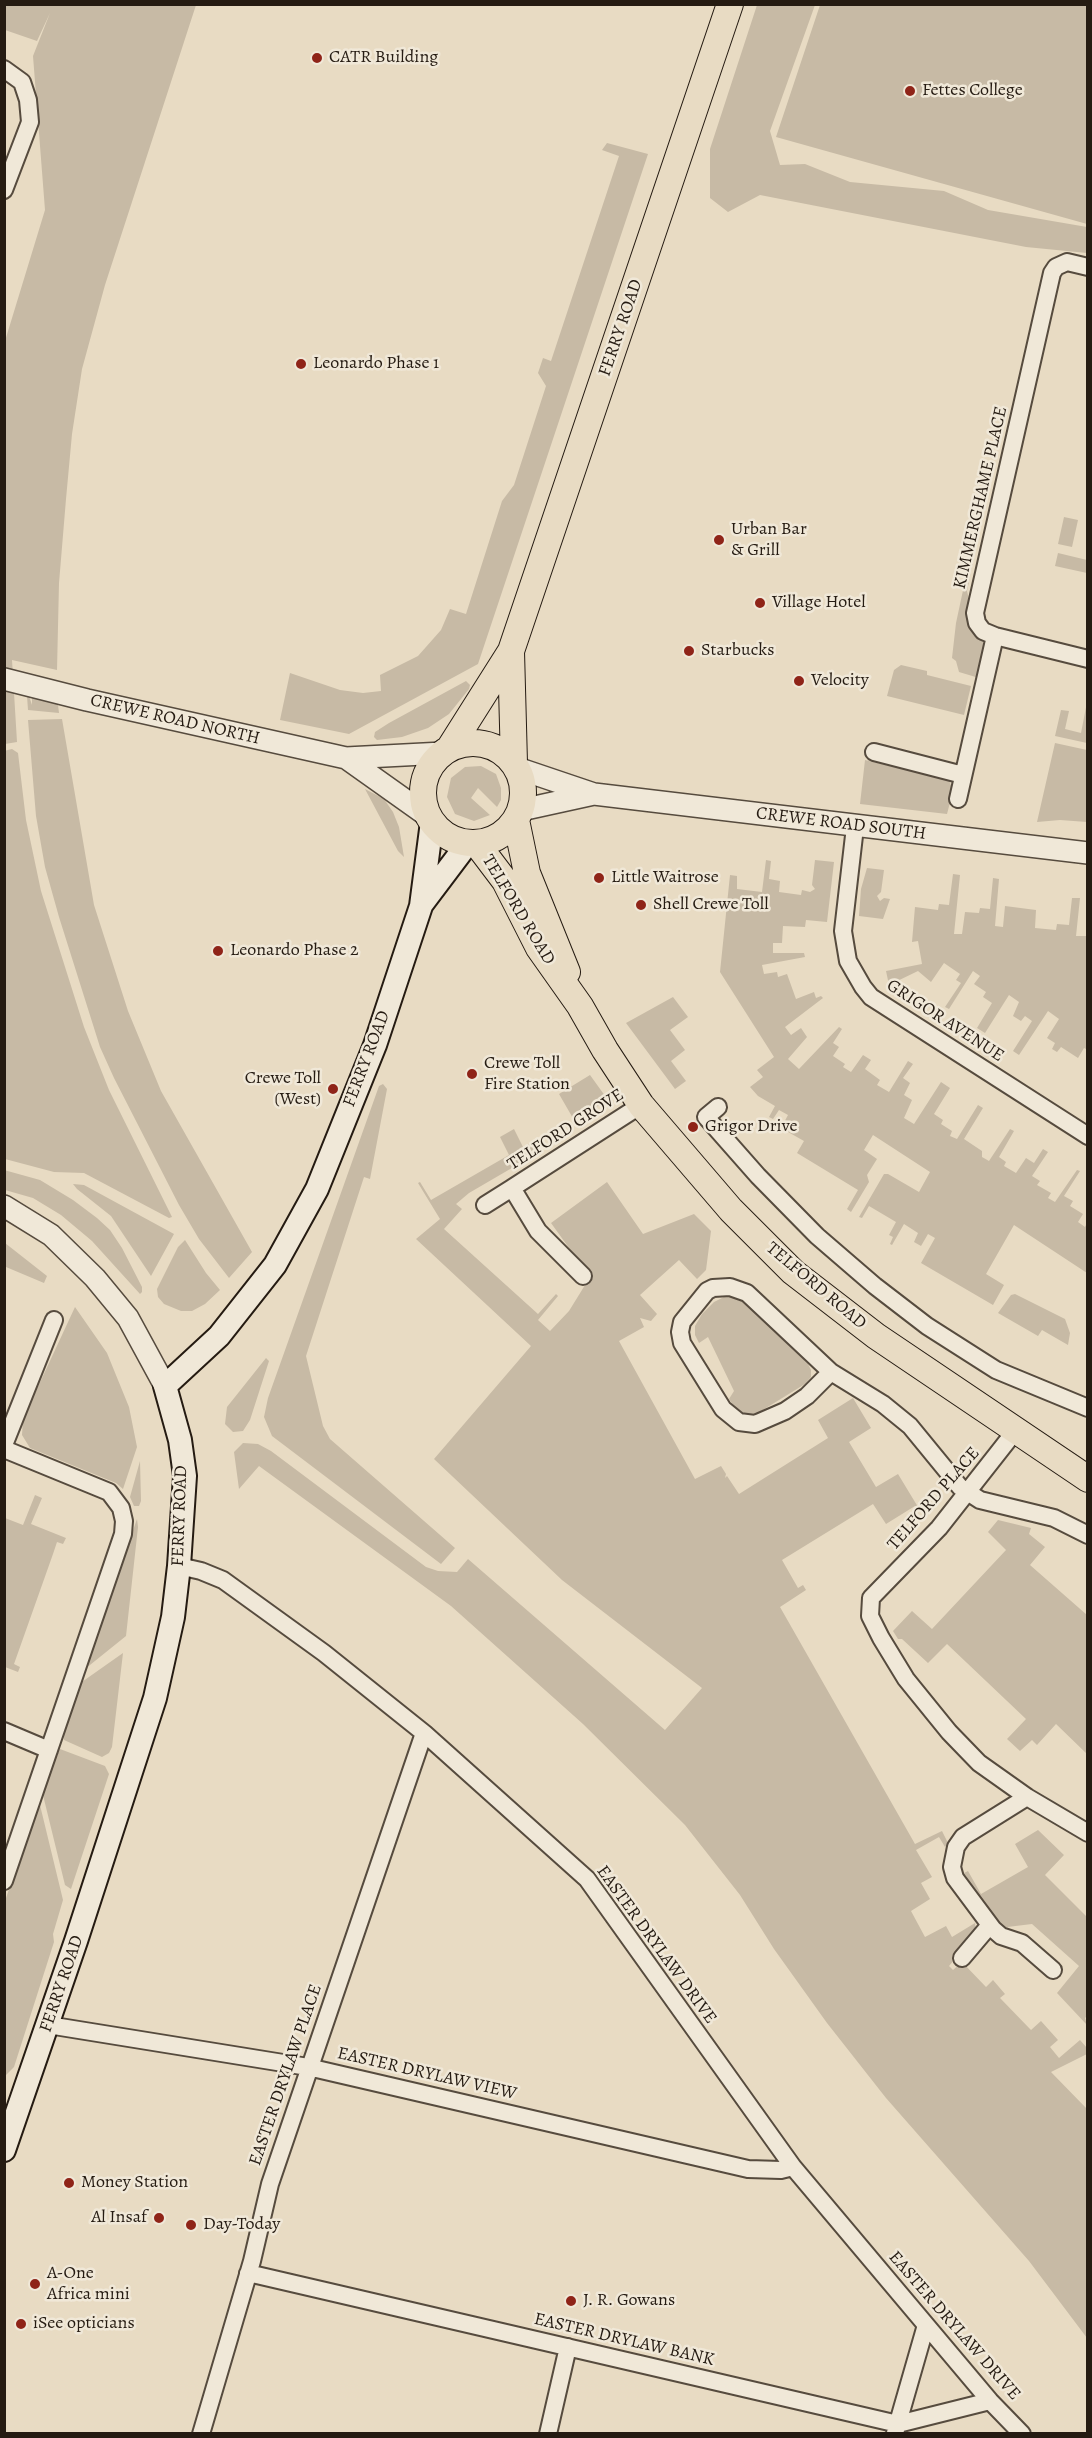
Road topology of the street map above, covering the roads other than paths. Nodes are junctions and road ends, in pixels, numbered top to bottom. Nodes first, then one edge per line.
1 (730, 4) edge
2 (4, 69) edge
3 (4, 190) edge
4 (1088, 267) edge
5 (995, 636) junction
6 (511, 651) junction
7 (1088, 659) edge
8 (4, 679) edge
9 (446, 751) junction
10 (874, 753) dead end
11 (346, 759) junction
12 (515, 766) junction
13 (963, 776) junction
14 (594, 794) junction
15 (958, 799) dead end
16 (518, 815) junction
17 (431, 820) junction
18 (855, 827) junction
19 (472, 843) junction
20 (1088, 853) edge
21 (421, 906) junction
22 (580, 1006) junction
23 (641, 1105) junction
24 (718, 1107) dead end
25 (1088, 1136) edge
26 (512, 1188) junction
27 (485, 1205) dead end
28 (4, 1206) edge
29 (583, 1276) dead end
30 (54, 1320) dead end
31 (831, 1372) junction
32 (165, 1386) junction
33 (1088, 1408) edge
34 (1016, 1430) junction
35 (4, 1447) edge
36 (1088, 1479) edge
37 (969, 1493) junction
38 (1088, 1535) edge
39 (179, 1566) junction
40 (4, 1731) edge
41 (424, 1733) junction
42 (49, 1750) junction
43 (1027, 1797) junction
44 (1088, 1833) edge
45 (4, 1881) edge
46 (990, 1925) junction
47 (962, 1958) dead end
48 (1053, 1970) dead end
49 (48, 2025) junction
50 (308, 2067) junction
51 (13, 2102) edge
52 (4, 2150) edge
53 (793, 2167) junction
54 (248, 2273) junction
55 (926, 2325) junction
56 (568, 2348) junction
57 (990, 2401) junction
58 (897, 2429) edge
59 (201, 2433) edge
60 (548, 2433) edge
61 (1022, 2433) edge

1 - 6 main road, FERRY ROAD
2 - 3 street
4 - 5 street, KIMMERGHAME PLACE
5 - 7 street
5 - 13 street
6 - 9 main road, FERRY ROAD
6 - 12 main road, FERRY ROAD
8 - 11 street, CREWE ROAD NORTH
9 - 11 street, CREWE ROAD NORTH
9 - 12 main road
9 - 17 main road
10 - 13 street
11 - 17 street, CREWE ROAD NORTH
12 - 14 street, CREWE ROAD SOUTH
12 - 16 main road
13 - 15 street
14 - 16 street, CREWE ROAD SOUTH
14 - 18 street, CREWE ROAD SOUTH
16 - 19 main road
16 - 22 main road, TELFORD ROAD
17 - 19 main road
17 - 21 main road, FERRY ROAD
18 - 20 street, CREWE ROAD SOUTH
18 - 25 street, GRIGOR AVENUE
19 - 21 main road, FERRY ROAD
19 - 22 main road, TELFORD ROAD
21 - 32 main road, FERRY ROAD
22 - 23 main road, TELFORD ROAD
23 - 26 street, TELFORD GROVE
23 - 34 main road, TELFORD ROAD
24 - 33 street, TELFORD ROAD
26 - 27 street, TELFORD GROVE
26 - 29 street, TELFORD GROVE
28 - 32 street
30 - 35 street
31 - 31 street
31 - 37 street
32 - 39 main road, FERRY ROAD
34 - 36 main road, TELFORD ROAD
34 - 37 street, TELFORD PLACE
35 - 42 street
37 - 38 street
37 - 43 street, TELFORD PLACE
39 - 41 street, EASTER DRYLAW DRIVE
39 - 49 main road, FERRY ROAD
40 - 42 street
41 - 50 street, EASTER DRYLAW PLACE
41 - 53 street, EASTER DRYLAW DRIVE
42 - 45 street
43 - 44 street
43 - 46 street
46 - 47 street
46 - 48 street
49 - 50 street, EASTER DRYLAW VIEW
49 - 51 main road, FERRY ROAD
50 - 53 street, EASTER DRYLAW VIEW
50 - 54 street, EASTER DRYLAW PLACE
51 - 52 main road, FERRY ROAD
53 - 55 street, EASTER DRYLAW DRIVE
54 - 56 street, EASTER DRYLAW BANK
54 - 59 street, EASTER DRYLAW PLACE
55 - 57 street, EASTER DRYLAW DRIVE
55 - 58 street
56 - 58 street, EASTER DRYLAW BANK
56 - 60 street
57 - 58 street, EASTER DRYLAW BANK
57 - 61 street, EASTER DRYLAW DRIVE

